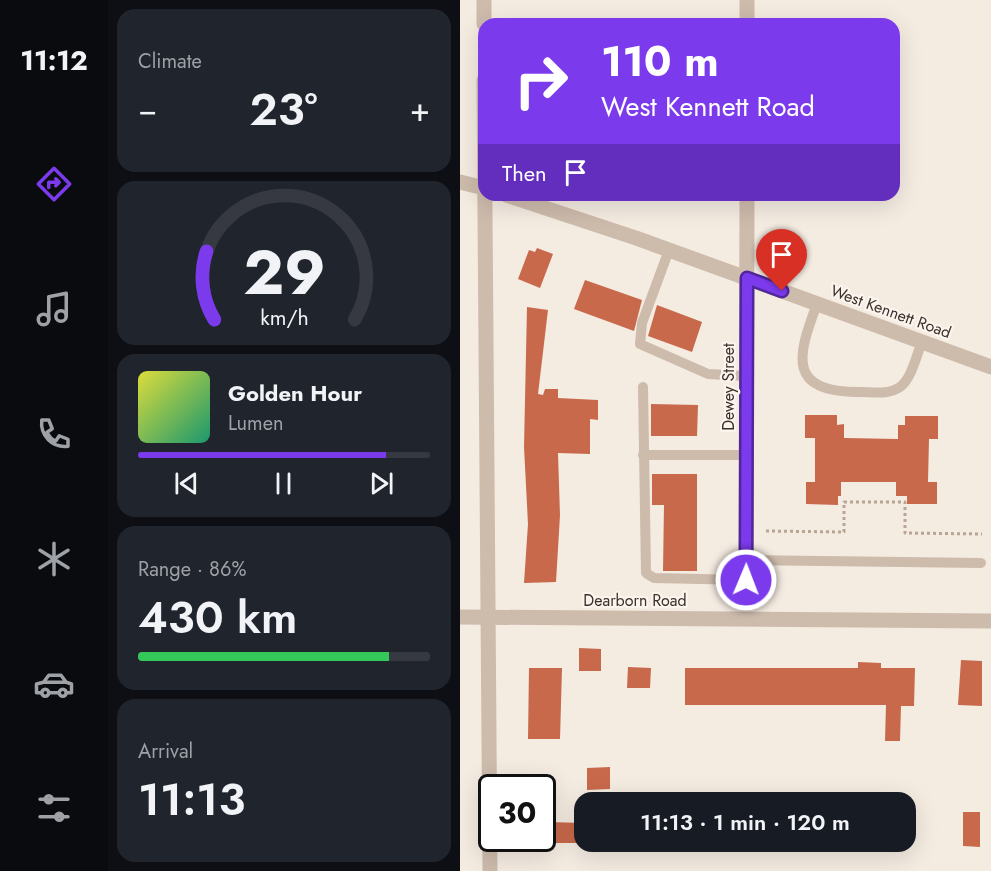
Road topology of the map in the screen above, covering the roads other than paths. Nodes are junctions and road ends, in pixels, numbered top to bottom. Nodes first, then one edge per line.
1 (484, 0) edge
2 (748, 0) edge
3 (484, 18) edge
4 (747, 18) edge
5 (460, 182) edge
6 (478, 186) edge
7 (484, 201) edge
8 (524, 201) edge
9 (747, 201) edge
10 (669, 250) junction
11 (747, 278) junction
12 (817, 304) junction
13 (922, 342) junction
14 (991, 367) edge
15 (746, 376) junction
16 (643, 387) dead end
17 (643, 455) junction
18 (746, 455) junction
19 (746, 560) junction
20 (981, 563) dead end
21 (746, 580) joint
22 (460, 617) edge
23 (487, 617) junction
24 (991, 621) edge
25 (490, 871) edge

1 - 3 street
2 - 4 street
5 - 6 street
7 - 23 street
8 - 10 street, West Kennett Road
9 - 11 street, Dewey Street
10 - 11 street, West Kennett Road
10 - 15 lane
11 - 12 street, West Kennett Road
11 - 15 street, Dewey Street
12 - 13 street, West Kennett Road
12 - 13 lane
13 - 14 street, West Kennett Road
15 - 18 street, Dewey Street
16 - 17 lane
17 - 18 lane
17 - 21 lane
18 - 19 street, Dewey Street
19 - 20 lane
19 - 21 street, Dewey Street
22 - 23 street, Dearborn Road
23 - 24 street, Dearborn Road
23 - 25 street

